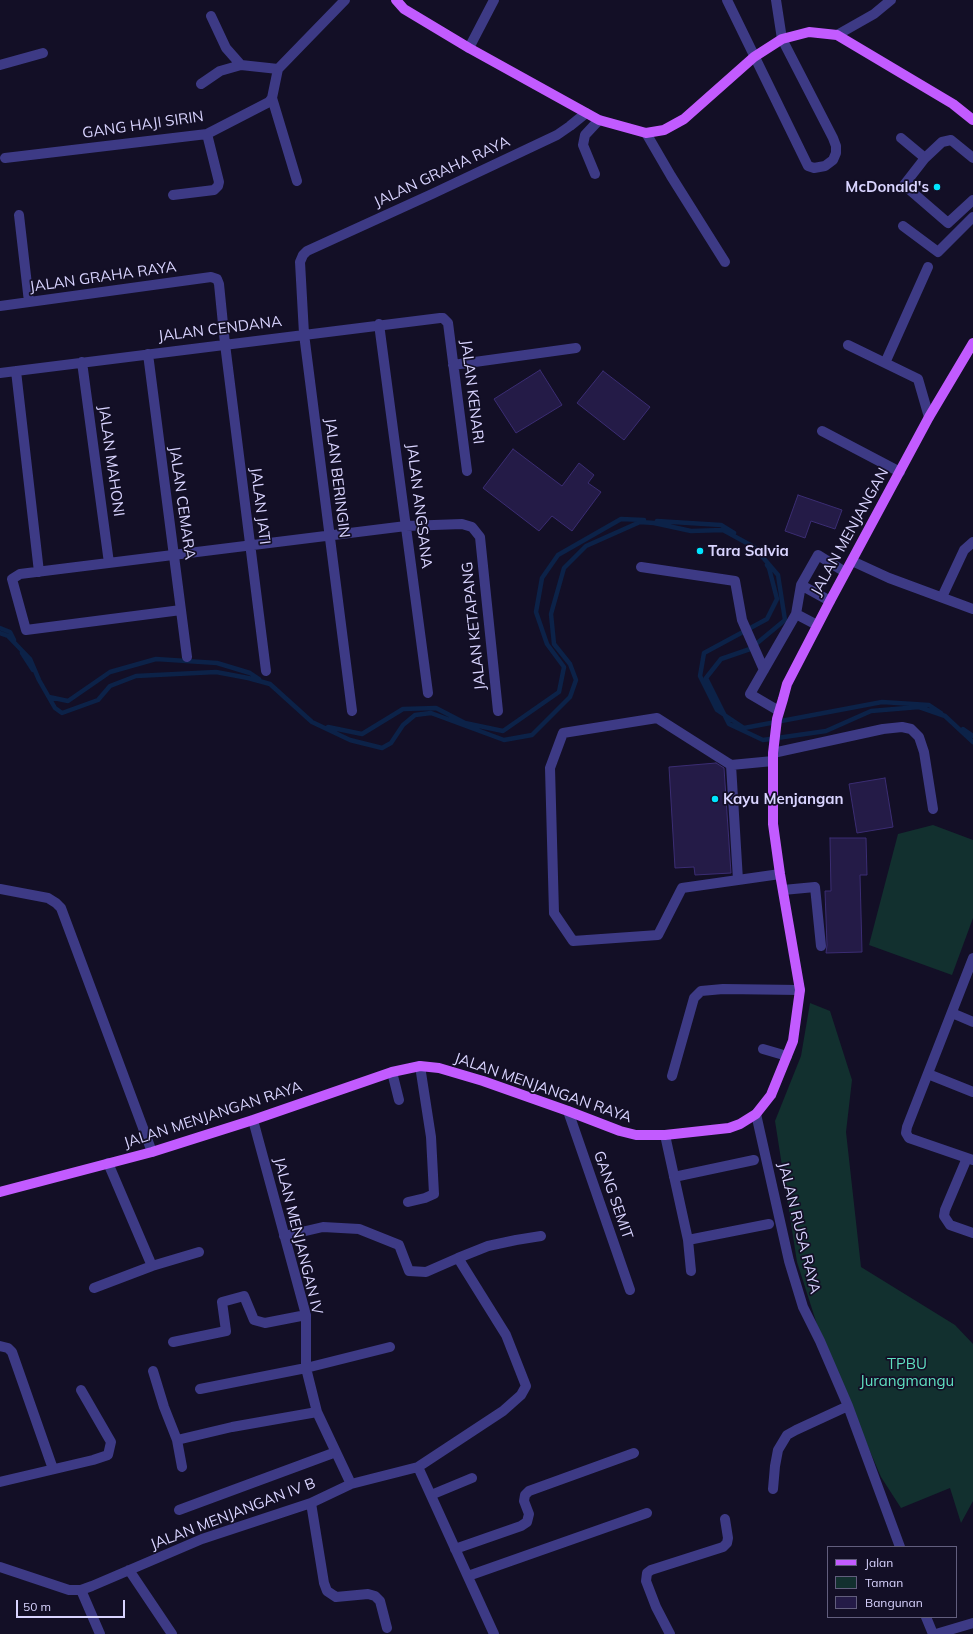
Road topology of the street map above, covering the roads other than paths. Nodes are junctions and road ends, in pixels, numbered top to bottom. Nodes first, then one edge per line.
1 (345, 0) edge
2 (396, 0) edge
3 (494, 0) edge
4 (727, 0) edge
5 (776, 0) edge
6 (891, 0) edge
7 (211, 16) dead end
8 (837, 35) junction
9 (782, 39) junction
10 (469, 48) junction
11 (43, 53) dead end
12 (754, 57) junction
13 (0, 65) edge
14 (241, 65) junction
15 (278, 69) junction
16 (201, 84) dead end
17 (272, 98) junction
18 (586, 113) junction
19 (599, 120) junction
20 (973, 120) edge
21 (646, 133) junction
22 (207, 134) junction
23 (901, 138) dead end
24 (5, 158) dead end
25 (925, 158) junction
26 (973, 158) edge
27 (595, 174) dead end
28 (297, 181) dead end
29 (173, 195) dead end
30 (973, 200) edge
31 (19, 215) dead end
32 (973, 217) edge
33 (903, 226) dead end
34 (307, 251) joint
35 (725, 262) dead end
36 (928, 267) dead end
37 (211, 277) joint
38 (29, 302) junction
39 (0, 306) edge
40 (443, 318) joint
41 (379, 324) junction
42 (304, 334) junction
43 (973, 343) edge
44 (225, 344) junction
45 (848, 345) dead end
46 (576, 348) dead end
47 (148, 354) junction
48 (82, 362) junction
49 (885, 363) junction
50 (453, 365) junction
51 (16, 371) junction
52 (0, 373) edge
53 (929, 417) junction
54 (822, 431) dead end
55 (467, 472) dead end
56 (900, 472) junction
57 (406, 526) junction
58 (329, 536) junction
59 (973, 542) edge
60 (250, 546) junction
61 (174, 555) junction
62 (852, 561) junction
63 (109, 563) junction
64 (641, 568) dead end
65 (39, 572) junction
66 (845, 572) junction
67 (801, 585) junction
68 (942, 596) junction
69 (830, 601) junction
70 (973, 609) edge
71 (181, 610) junction
72 (796, 614) junction
73 (817, 625) junction
74 (187, 656) dead end
75 (764, 670) junction
76 (266, 671) dead end
77 (428, 693) dead end
78 (352, 711) dead end
79 (498, 711) dead end
80 (778, 715) junction
81 (774, 752) junction
82 (731, 765) junction
83 (933, 809) dead end
84 (780, 874) junction
85 (738, 880) junction
86 (0, 889) edge
87 (783, 890) junction
88 (821, 946) dead end
89 (973, 958) edge
90 (800, 990) junction
91 (952, 1013) junction
92 (973, 1022) edge
93 (763, 1049) dead end
94 (787, 1056) junction
95 (420, 1066) junction
96 (392, 1072) junction
97 (928, 1074) junction
98 (672, 1076) dead end
99 (973, 1092) edge
100 (399, 1100) dead end
101 (568, 1111) junction
102 (756, 1114) junction
103 (252, 1120) junction
104 (665, 1135) junction
105 (152, 1152) junction
106 (970, 1159) edge
107 (754, 1160) dead end
108 (108, 1163) junction
109 (674, 1177) junction
110 (0, 1192) edge
111 (408, 1202) dead end
112 (769, 1224) dead end
113 (973, 1233) edge
114 (284, 1236) junction
115 (541, 1236) dead end
116 (688, 1240) junction
117 (199, 1252) dead end
118 (458, 1258) junction
119 (152, 1266) junction
120 (691, 1271) dead end
121 (94, 1288) dead end
122 (630, 1290) dead end
123 (306, 1315) junction
124 (173, 1342) dead end
125 (0, 1346) edge
126 (390, 1347) dead end
127 (306, 1368) junction
128 (153, 1371) dead end
129 (200, 1389) dead end
130 (81, 1390) dead end
131 (848, 1406) junction
132 (317, 1412) junction
133 (177, 1440) junction
134 (336, 1452) junction
135 (634, 1453) dead end
136 (182, 1467) dead end
137 (418, 1468) junction
138 (53, 1469) junction
139 (472, 1478) dead end
140 (0, 1482) edge
141 (351, 1484) junction
142 (773, 1489) dead end
143 (431, 1495) junction
144 (311, 1503) junction
145 (179, 1510) dead end
146 (647, 1513) dead end
147 (725, 1520) dead end
148 (900, 1546) edge
149 (455, 1549) junction
150 (0, 1567) edge
151 (129, 1570) junction
152 (468, 1576) junction
153 (81, 1590) junction
154 (926, 1618) edge
155 (973, 1623) edge
156 (387, 1628) dead end
157 (100, 1634) edge
158 (172, 1634) edge
159 (494, 1634) edge
160 (670, 1634) edge
161 (932, 1634) edge
162 (936, 1634) edge

1 - 15 street
2 - 10 main road
3 - 10 street
4 - 12 street
5 - 9 street
6 - 8 street
7 - 14 street
8 - 9 main road
8 - 20 main road
9 - 12 main road
9 - 12 street
10 - 18 main road
11 - 13 street
12 - 21 main road
14 - 15 street
14 - 16 street
15 - 17 street
17 - 22 street, GANG HAJI SIRIN
17 - 28 street
18 - 19 main road
18 - 34 street, JALAN GRAHA RAYA
19 - 21 main road
19 - 27 street
21 - 35 street
22 - 24 street, GANG HAJI SIRIN
22 - 29 street
23 - 25 street
25 - 26 street
25 - 30 street
31 - 38 street
32 - 33 street
34 - 42 street, JALAN BERINGIN
36 - 49 street
37 - 38 street, JALAN GRAHA RAYA
37 - 44 street, JALAN JATI
38 - 39 street, JALAN GRAHA RAYA
40 - 41 street, JALAN CENDANA
40 - 50 street, JALAN KENARI
41 - 42 street, JALAN CENDANA
41 - 57 street, JALAN ANGSANA
42 - 44 street, JALAN CENDANA
42 - 58 street, JALAN BERINGIN
43 - 53 main road, JALAN MENJANGAN
44 - 47 street, JALAN CENDANA
44 - 60 street, JALAN JATI
45 - 49 street
46 - 50 street
47 - 48 street, JALAN CENDANA
47 - 61 street, JALAN CEMARA
48 - 51 street, JALAN CENDANA
48 - 63 street, JALAN MAHONI
49 - 53 street
50 - 55 street, JALAN KENARI
51 - 52 street, JALAN CENDANA
51 - 65 street
53 - 56 main road, JALAN MENJANGAN
54 - 56 street
56 - 62 main road, JALAN MENJANGAN
57 - 58 street
57 - 77 street, JALAN ANGSANA
57 - 79 street, JALAN KETAPANG
58 - 60 street
58 - 78 street, JALAN BERINGIN
59 - 68 street
60 - 61 street
60 - 76 street, JALAN JATI
61 - 63 street
61 - 71 street, JALAN CEMARA
62 - 66 main road, JALAN MENJANGAN
62 - 68 street
63 - 65 street
64 - 75 street
65 - 71 street
66 - 67 street
66 - 69 main road, JALAN MENJANGAN
67 - 69 street
67 - 72 street
68 - 70 street
69 - 73 main road, JALAN MENJANGAN
71 - 74 street, JALAN CEMARA
72 - 73 street
72 - 75 street
73 - 80 main road, JALAN MENJANGAN
75 - 80 street
80 - 81 main road, JALAN MENJANGAN
81 - 82 street
81 - 83 street
81 - 84 main road, JALAN MENJANGAN RAYA
82 - 85 street
82 - 85 street
84 - 85 street
84 - 87 main road, JALAN MENJANGAN RAYA
86 - 105 street
87 - 88 street
87 - 90 main road, JALAN MENJANGAN RAYA
89 - 91 street
90 - 94 main road, JALAN MENJANGAN RAYA
90 - 98 street
91 - 92 street
91 - 97 street
93 - 94 street
94 - 102 main road, JALAN MENJANGAN RAYA
95 - 96 main road, JALAN MENJANGAN RAYA
95 - 101 main road, JALAN MENJANGAN RAYA
95 - 111 street
96 - 100 street
96 - 103 main road, JALAN MENJANGAN RAYA
97 - 99 street
97 - 106 street
101 - 104 main road, JALAN MENJANGAN RAYA
101 - 122 street, GANG SEMIT
102 - 104 main road, JALAN MENJANGAN RAYA
102 - 131 street, JALAN RUSA RAYA
103 - 105 main road, JALAN MENJANGAN RAYA
103 - 114 street, JALAN MENJANGAN IV
104 - 109 street
105 - 108 main road, JALAN MENJANGAN RAYA
106 - 113 street
107 - 109 street
108 - 110 main road, JALAN MENJANGAN RAYA
108 - 119 street
109 - 116 street
112 - 116 street
114 - 118 street
114 - 123 street, JALAN MENJANGAN IV
115 - 118 street
116 - 120 street
117 - 119 street
118 - 137 street
119 - 121 street
123 - 124 street
123 - 127 street, JALAN MENJANGAN IV
125 - 138 street
126 - 127 street
127 - 129 street
127 - 132 street, JALAN MENJANGAN IV
128 - 133 street
130 - 138 street
131 - 142 street
131 - 148 street, JALAN RUSA RAYA
132 - 133 street
132 - 134 street, JALAN MENJANGAN IV
133 - 136 street
134 - 141 street, JALAN MENJANGAN IV
134 - 145 street
135 - 149 street
137 - 141 street
137 - 143 street
138 - 140 street
139 - 143 street
141 - 144 street, JALAN MENJANGAN IV B
143 - 149 street
144 - 151 street, JALAN MENJANGAN IV B
144 - 156 street
146 - 152 street
147 - 160 street
149 - 152 street
150 - 153 street
151 - 153 street, JALAN MENJANGAN IV B
151 - 158 street
152 - 159 street
153 - 157 street
154 - 161 street
155 - 162 street

